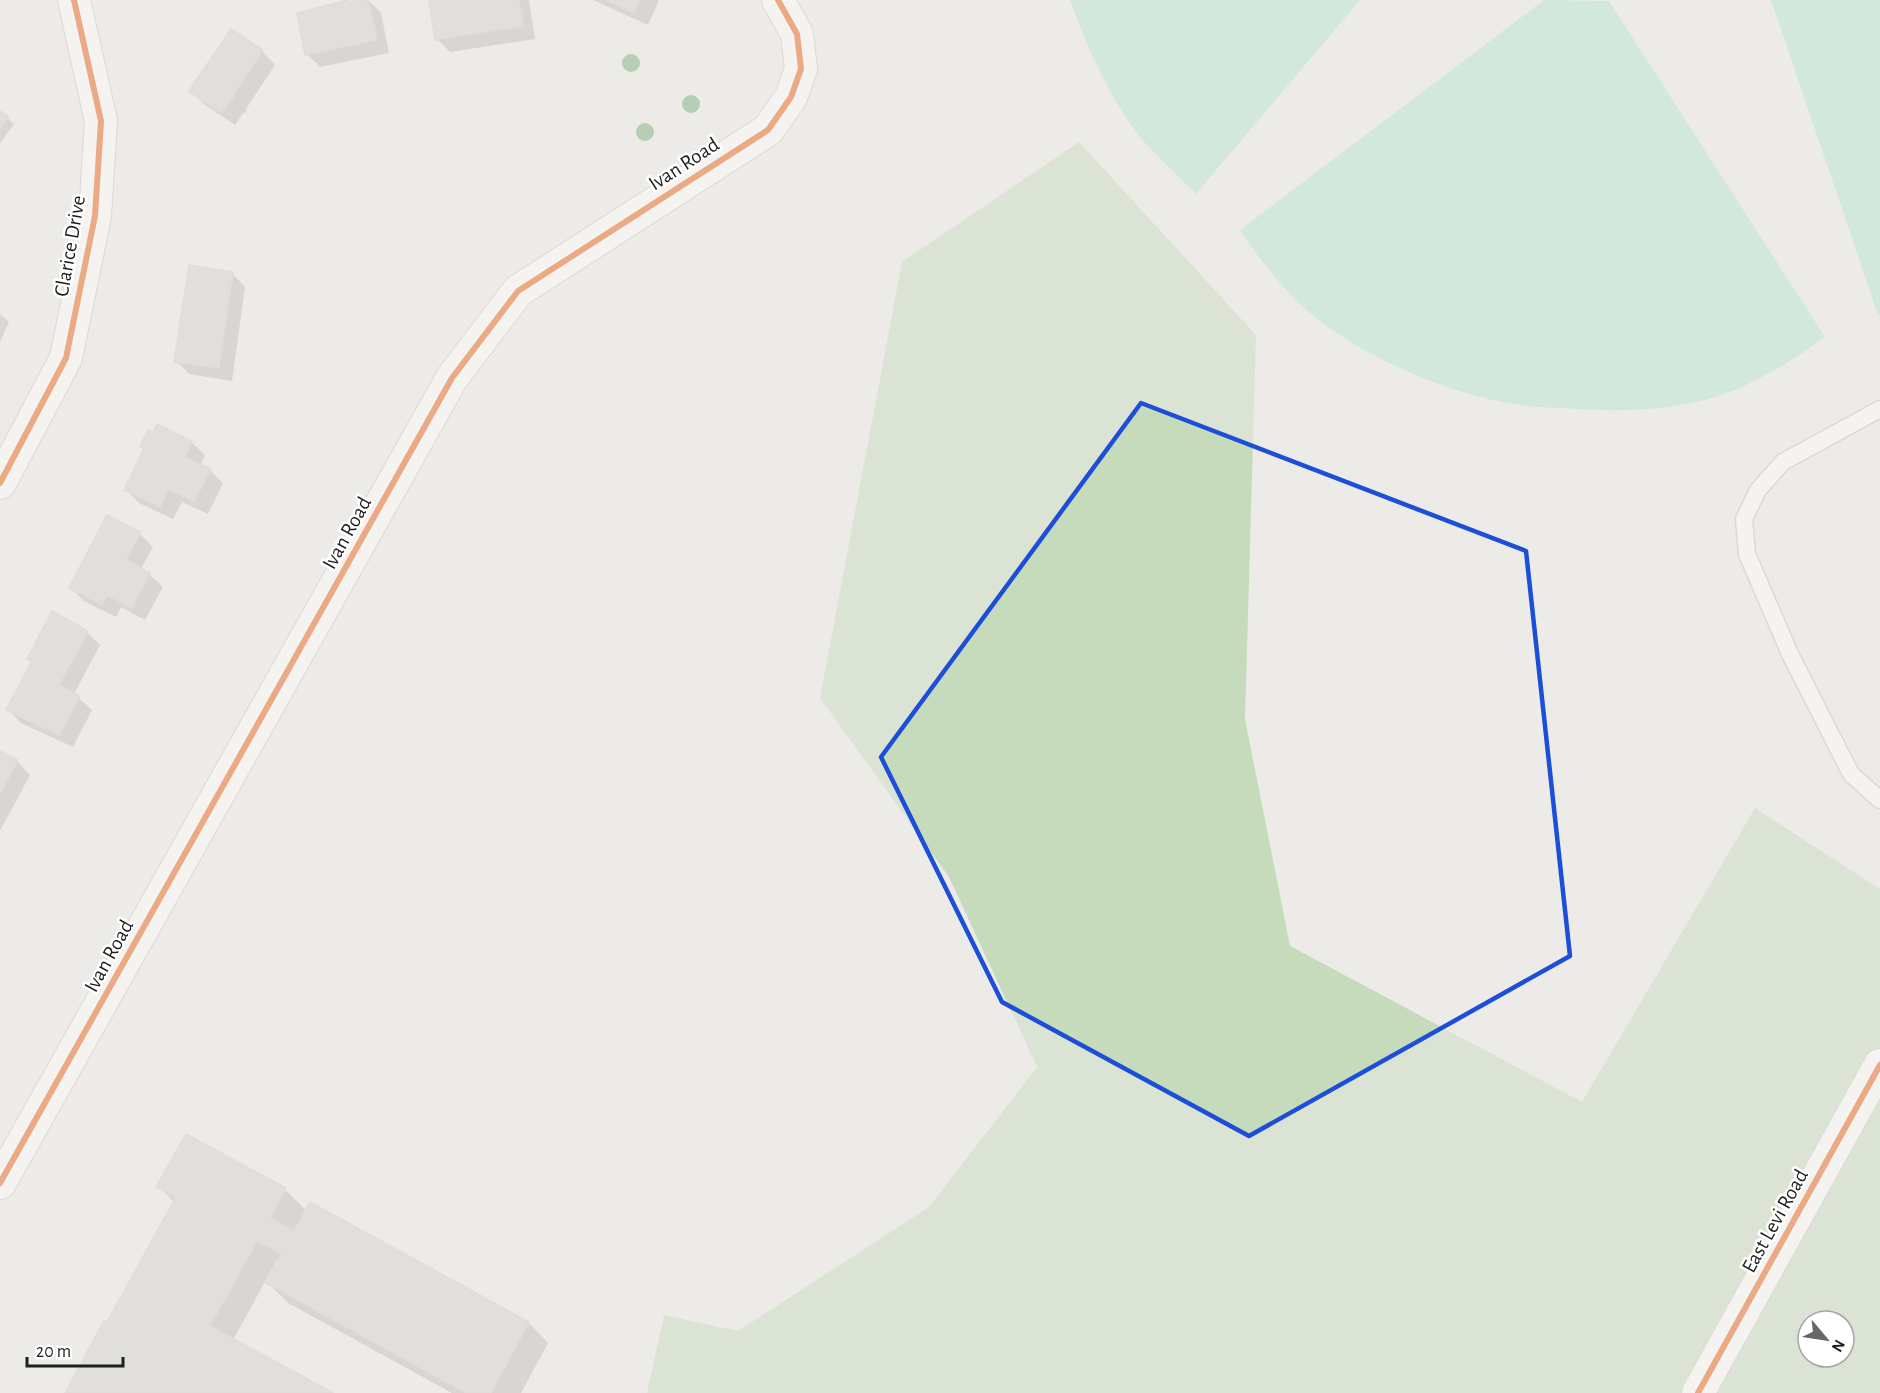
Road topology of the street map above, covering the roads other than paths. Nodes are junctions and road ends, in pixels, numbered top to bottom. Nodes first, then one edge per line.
1 (74, 0) edge
2 (778, 0) edge
3 (1880, 409) edge
4 (0, 483) edge
5 (1880, 800) edge
6 (1880, 1065) edge
7 (0, 1183) edge
8 (1698, 1393) edge

1 - 4 street, Clarice Drive
2 - 7 street, Ivan Road
3 - 5 lane
6 - 8 street, East Levi Road

